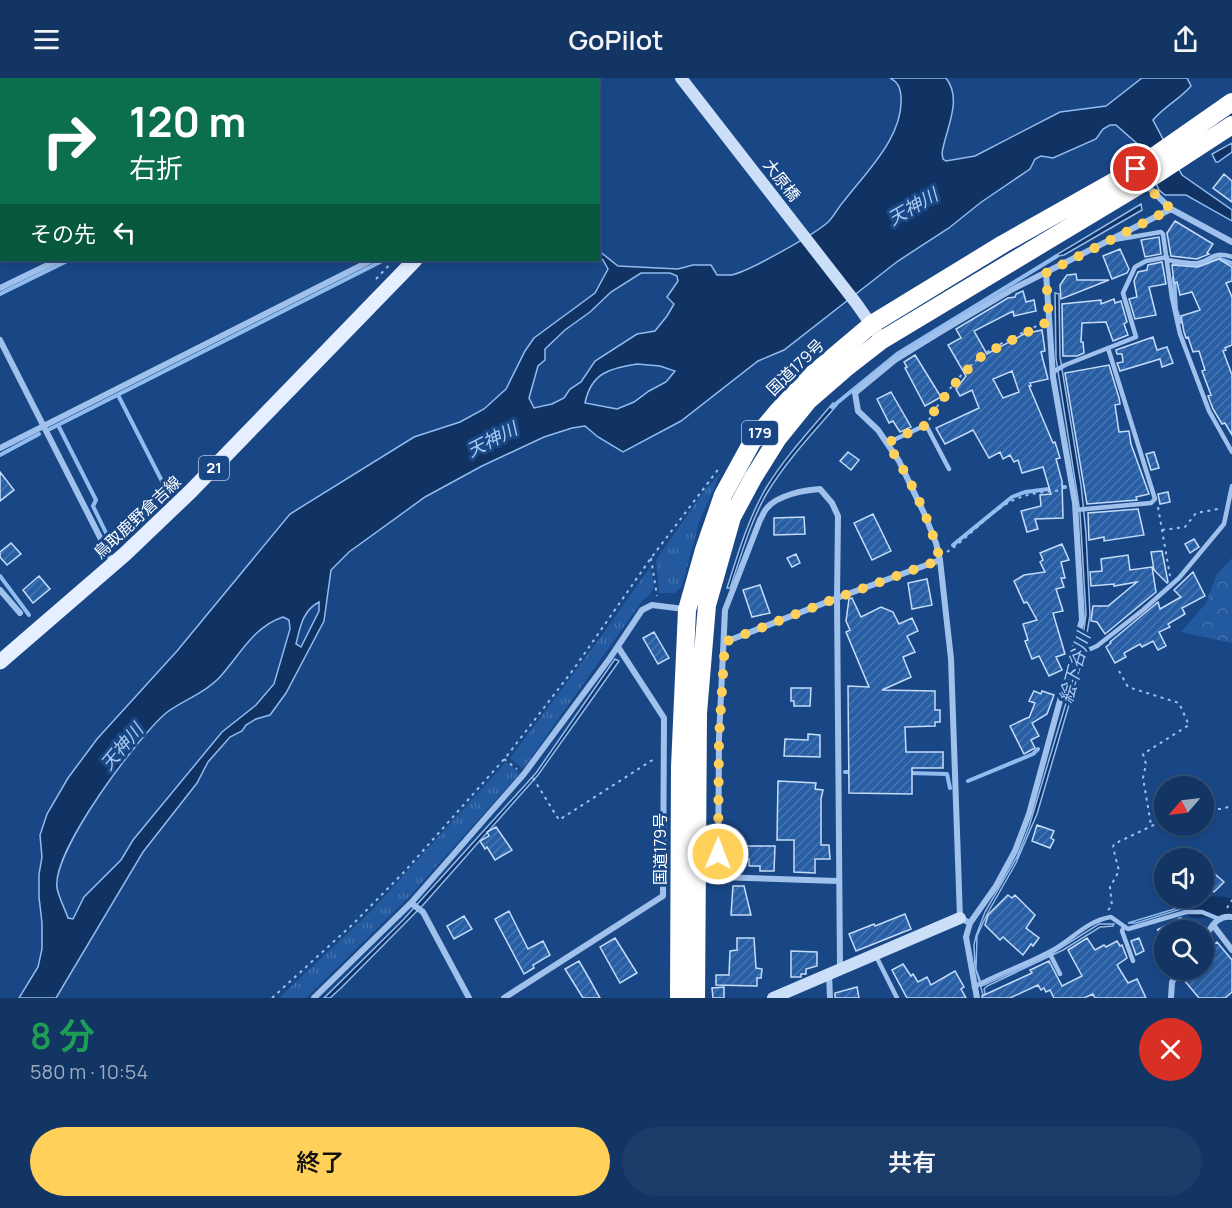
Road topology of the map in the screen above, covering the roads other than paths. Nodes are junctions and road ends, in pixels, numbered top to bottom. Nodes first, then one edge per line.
1 (681, 78) edge
2 (1232, 102) edge
3 (1232, 125) edge
4 (1139, 176) junction
5 (1171, 209) junction
6 (1108, 240) junction
7 (1232, 242) edge
8 (1232, 257) edge
9 (1167, 258) junction
10 (56, 261) edge
11 (370, 261) edge
12 (414, 261) edge
13 (1046, 273) junction
14 (0, 288) edge
15 (872, 324) junction
16 (0, 340) edge
17 (882, 340) junction
18 (1108, 348) junction
19 (1053, 372) junction
20 (43, 426) junction
21 (887, 443) junction
22 (0, 448) edge
23 (1232, 452) edge
24 (949, 469) dead end
25 (1232, 486) edge
26 (1075, 510) junction
27 (939, 559) junction
28 (113, 564) junction
29 (0, 590) edge
30 (837, 598) junction
31 (687, 610) junction
32 (20, 613) dead end
33 (725, 642) junction
34 (618, 647) junction
35 (1075, 650) junction
36 (0, 662) edge
37 (838, 881) junction
38 (411, 903) junction
39 (1232, 917) edge
40 (1219, 919) junction
41 (965, 920) junction
42 (1214, 924) edge
43 (1214, 926) edge
44 (1124, 927) junction
45 (1232, 950) edge
46 (1049, 952) junction
47 (875, 954) junction
48 (1133, 961) dead end
49 (835, 971) junction
50 (1060, 974) dead end
51 (1173, 980) edge
52 (974, 987) junction
53 (314, 998) edge
54 (469, 998) edge
55 (504, 998) edge
56 (679, 998) edge
57 (696, 998) edge
58 (773, 998) edge
59 (830, 998) edge
60 (897, 998) edge
61 (977, 998) edge
62 (1171, 998) edge

1 - 15 street, 大原橋
2 - 4 highway, 国道179号 / 179
3 - 4 highway, 国道179号 / 179
4 - 5 street
4 - 15 highway, 国道179号 / 179
4 - 17 highway, 国道179号 / 179
5 - 6 street
5 - 7 street
6 - 9 lane
6 - 13 street
8 - 9 lane
9 - 18 lane
9 - 23 lane
10 - 14 street
11 - 20 street
12 - 28 main road, 鳥取鹿野倉吉線 / 21
13 - 19 street
13 - 21 street
15 - 17 street, 大原橋
15 - 31 highway, 国道179号 / 179
16 - 20 street
17 - 57 highway, 国道179号 / 179
18 - 19 lane
18 - 26 lane
19 - 26 street
20 - 22 street
20 - 28 street
21 - 24 lane
21 - 27 street
25 - 35 lane
26 - 35 street
27 - 30 street
27 - 41 street
28 - 36 main road, 鳥取鹿野倉吉線 / 21
29 - 32 street
30 - 33 street
30 - 33 street
30 - 37 street
31 - 34 street
31 - 56 highway, 国道179号 / 179
33 - 37 street
34 - 38 street
34 - 55 street
35 - 41 street
37 - 49 street
38 - 53 street
38 - 54 street
39 - 40 street
40 - 42 street
40 - 44 lane
41 - 47 street
41 - 52 street
43 - 45 street
44 - 46 lane
44 - 48 lane
46 - 50 lane
46 - 52 lane
47 - 49 street
47 - 60 lane
49 - 58 street
49 - 59 street
51 - 62 street
52 - 61 street

